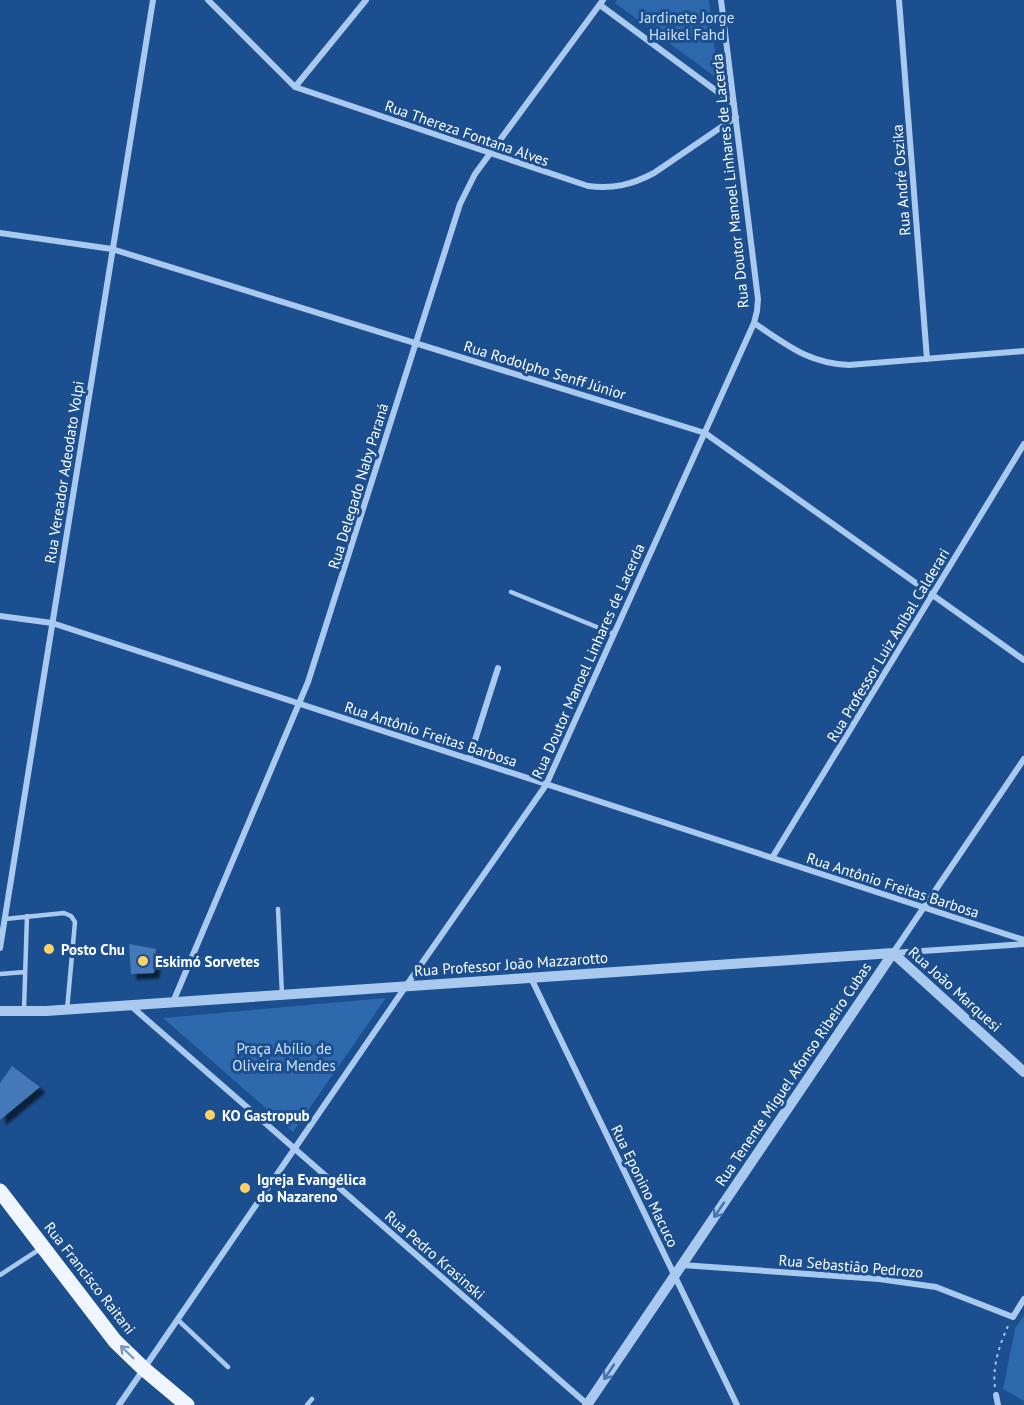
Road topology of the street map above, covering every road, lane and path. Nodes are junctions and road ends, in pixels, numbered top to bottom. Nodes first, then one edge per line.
1 (153, 0) edge
2 (208, 0) edge
3 (366, 0) edge
4 (721, 0) edge
5 (899, 0) edge
6 (601, 2) edge
7 (295, 87) junction
8 (734, 104) junction
9 (736, 117) junction
10 (490, 153) junction
11 (0, 233) edge
12 (112, 249) junction
13 (754, 323) junction
14 (416, 342) junction
15 (1024, 351) edge
16 (927, 359) junction
17 (705, 433) junction
18 (1024, 444) edge
19 (511, 592) dead end
20 (932, 595) junction
21 (0, 616) edge
22 (52, 623) junction
23 (614, 634) junction
24 (1024, 660) edge
25 (498, 668) dead end
26 (300, 704) junction
27 (469, 759) junction
28 (1024, 759) edge
29 (546, 784) junction
30 (772, 858) junction
31 (923, 908) junction
32 (278, 909) dead end
33 (27, 916) junction
34 (5, 919) junction
35 (1024, 942) edge
36 (0, 948) edge
37 (893, 953) junction
38 (25, 972) junction
39 (0, 974) edge
40 (531, 978) junction
41 (406, 986) junction
42 (282, 995) junction
43 (172, 1003) junction
44 (131, 1006) junction
45 (66, 1010) junction
46 (0, 1011) edge
47 (23, 1012) junction
48 (1024, 1072) edge
49 (295, 1149) junction
50 (0, 1191) edge
51 (42, 1247) junction
52 (681, 1265) junction
53 (0, 1275) edge
54 (674, 1276) junction
55 (1024, 1299) edge
56 (1013, 1317) junction
57 (178, 1320) junction
58 (228, 1367) dead end
59 (144, 1369) junction
60 (996, 1395) joint
61 (312, 1399) dead end
62 (119, 1405) edge
63 (187, 1405) edge
64 (308, 1405) edge
65 (587, 1405) edge
66 (737, 1405) edge
67 (998, 1405) edge

1 - 12 street, Rua Vereador Adeodato Volpi
2 - 7 street, Rua Thereza Fontana Alves
3 - 7 street
4 - 8 street, Rua Doutor Manoel Linhares de Lacerda
5 - 16 street, Rua André Oszika
6 - 8 street
6 - 10 street, Rua Delegado Naby Paraná
7 - 10 street, Rua Thereza Fontana Alves
8 - 9 street, Rua Doutor Manoel Linhares de Lacerda
9 - 10 street, Rua Thereza Fontana Alves
9 - 13 street, Rua Doutor Manoel Linhares de Lacerda
10 - 14 street, Rua Delegado Naby Paraná
11 - 12 street, Rua Rodolpho Senff Júnior
12 - 14 street, Rua Rodolpho Senff Júnior
12 - 22 street, Rua Vereador Adeodato Volpi
13 - 16 street
13 - 17 street, Rua Doutor Manoel Linhares de Lacerda
14 - 17 street, Rua Rodolpho Senff Júnior
14 - 26 street, Rua Delegado Naby Paraná
15 - 16 street
17 - 20 street, Rua Rodolpho Senff Júnior
17 - 23 street, Rua Doutor Manoel Linhares de Lacerda
18 - 20 street, Rua Professor Luiz Aníbal Calderari
19 - 23 lane
20 - 24 street, Rua Rodolpho Senff Júnior
20 - 30 street, Rua Professor Luiz Aníbal Calderari
21 - 22 street, Rua Antônio Freitas Barbosa
22 - 26 street, Rua Antônio Freitas Barbosa
22 - 34 street, Rua Vereador Adeodato Volpi
23 - 29 street, Rua Doutor Manoel Linhares de Lacerda
25 - 27 street
26 - 27 street, Rua Antônio Freitas Barbosa
26 - 43 street, Rua Delegado Naby Paraná
27 - 29 street, Rua Antônio Freitas Barbosa
28 - 31 street, Rua Tenente Miguel Afonso Ribeiro Cubas
29 - 30 street, Rua Antônio Freitas Barbosa
29 - 41 street, Rua Doutor Manoel Linhares de Lacerda
30 - 31 street, Rua Antônio Freitas Barbosa
31 - 35 street, Rua Antônio Freitas Barbosa
31 - 37 street, Rua Tenente Miguel Afonso Ribeiro Cubas
32 - 42 lane
33 - 34 lane
33 - 38 lane
33 - 45 lane
34 - 36 street, Rua Vereador Adeodato Volpi
35 - 37 street, Rua Professor João Mazzarotto
37 - 40 street, Rua Professor João Mazzarotto
37 - 48 street, Rua João Marquesi
37 -> 52 street, Rua Tenente Miguel Afonso Ribeiro Cubas
38 - 39 lane
38 - 47 lane
40 - 41 street, Rua Professor João Mazzarotto
40 - 54 street, Rua Eponino Macuco
41 - 42 street, Rua Professor João Mazzarotto
41 - 49 street, Rua Doutor Manoel Linhares de Lacerda
42 - 43 street, Rua Professor João Mazzarotto
43 - 44 street, Rua Professor João Mazzarotto
44 - 45 street, Rua Professor João Mazzarotto
44 - 49 street, Rua Pedro Krasinski
45 - 47 street, Rua Professor João Mazzarotto
46 - 47 street, Rua Professor João Mazzarotto
49 - 57 street, Rua Doutor Manoel Linhares de Lacerda
49 - 65 street, Rua Pedro Krasinski
50 - 51 main road, Rua Francisco Raitani
51 - 53 lane
59 -> 51 main road, Rua Francisco Raitani
52 - 54 street, Rua Tenente Miguel Afonso Ribeiro Cubas
52 - 56 street, Rua Sebastião Pedrozo
54 -> 65 street, Rua Tenente Miguel Afonso Ribeiro Cubas
54 - 66 street, Rua Eponino Macuco
55 - 56 street
56 - 60 path
57 - 58 lane
57 - 59 street, Rua Doutor Manoel Linhares de Lacerda
59 - 62 street, Rua Doutor Manoel Linhares de Lacerda
59 - 63 main road, Rua Francisco Raitani
60 - 67 street
61 - 64 lane

